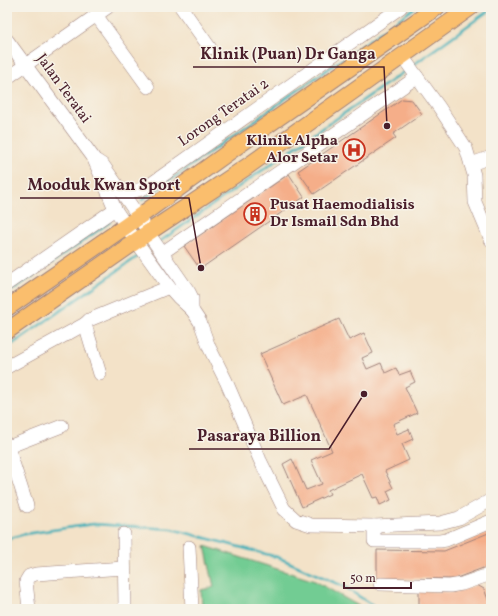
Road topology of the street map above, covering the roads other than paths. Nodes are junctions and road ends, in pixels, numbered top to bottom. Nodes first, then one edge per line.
1 (108, 7) edge
2 (181, 7) edge
3 (401, 7) edge
4 (437, 7) edge
5 (471, 7) edge
6 (96, 15) junction
7 (7, 40) edge
8 (210, 48) dead end
9 (25, 65) junction
10 (409, 67) junction
11 (7, 78) edge
12 (148, 88) dead end
13 (93, 157) junction
14 (491, 157) edge
15 (471, 164) junction
16 (119, 188) junction
17 (115, 209) junction
18 (139, 217) junction
19 (126, 226) junction
20 (491, 240) edge
21 (156, 243) junction
22 (142, 249) junction
23 (7, 284) edge
24 (169, 287) junction
25 (7, 308) edge
26 (192, 310) junction
27 (84, 324) junction
28 (7, 332) edge
29 (7, 367) edge
30 (100, 374) dead end
31 (62, 426) dead end
32 (8, 445) edge
33 (491, 500) edge
34 (27, 506) dead end
35 (491, 521) edge
36 (374, 526) junction
37 (124, 534) dead end
38 (190, 547) dead end
39 (124, 568) junction
40 (491, 576) edge
41 (380, 584) dead end
42 (29, 609) edge
43 (125, 609) edge
44 (192, 609) edge

1 - 6 street
2 - 8 street
3 - 16 street, Lorong Teratai 2
4 - 18 main road
5 - 10 main road
6 - 9 street
6 - 12 street
7 - 9 street, Jalan Teratai
9 - 11 street
9 - 13 street, Jalan Teratai
10 - 15 street
10 - 21 street
10 - 21 main road
13 - 16 street, Jalan Teratai
13 - 17 street, Jalan Teratai
14 - 15 street
15 - 20 street
16 - 18 street, Jalan Teratai
17 - 19 street, Jalan Teratai
17 - 23 street
18 - 19 main road
18 - 21 street, Jalan Teratai
19 - 22 street, Jalan Teratai
19 - 25 main road
21 - 22 main road
21 - 26 street, Jalan Teratai
22 - 24 street, Jalan Teratai
22 - 28 main road
24 - 26 street, Jalan Teratai
24 - 27 street
26 - 36 street
27 - 29 street
27 - 30 street
31 - 32 street
32 - 34 street
33 - 36 street
35 - 36 street
37 - 39 street
38 - 44 street
39 - 42 street
39 - 43 street
40 - 41 street

